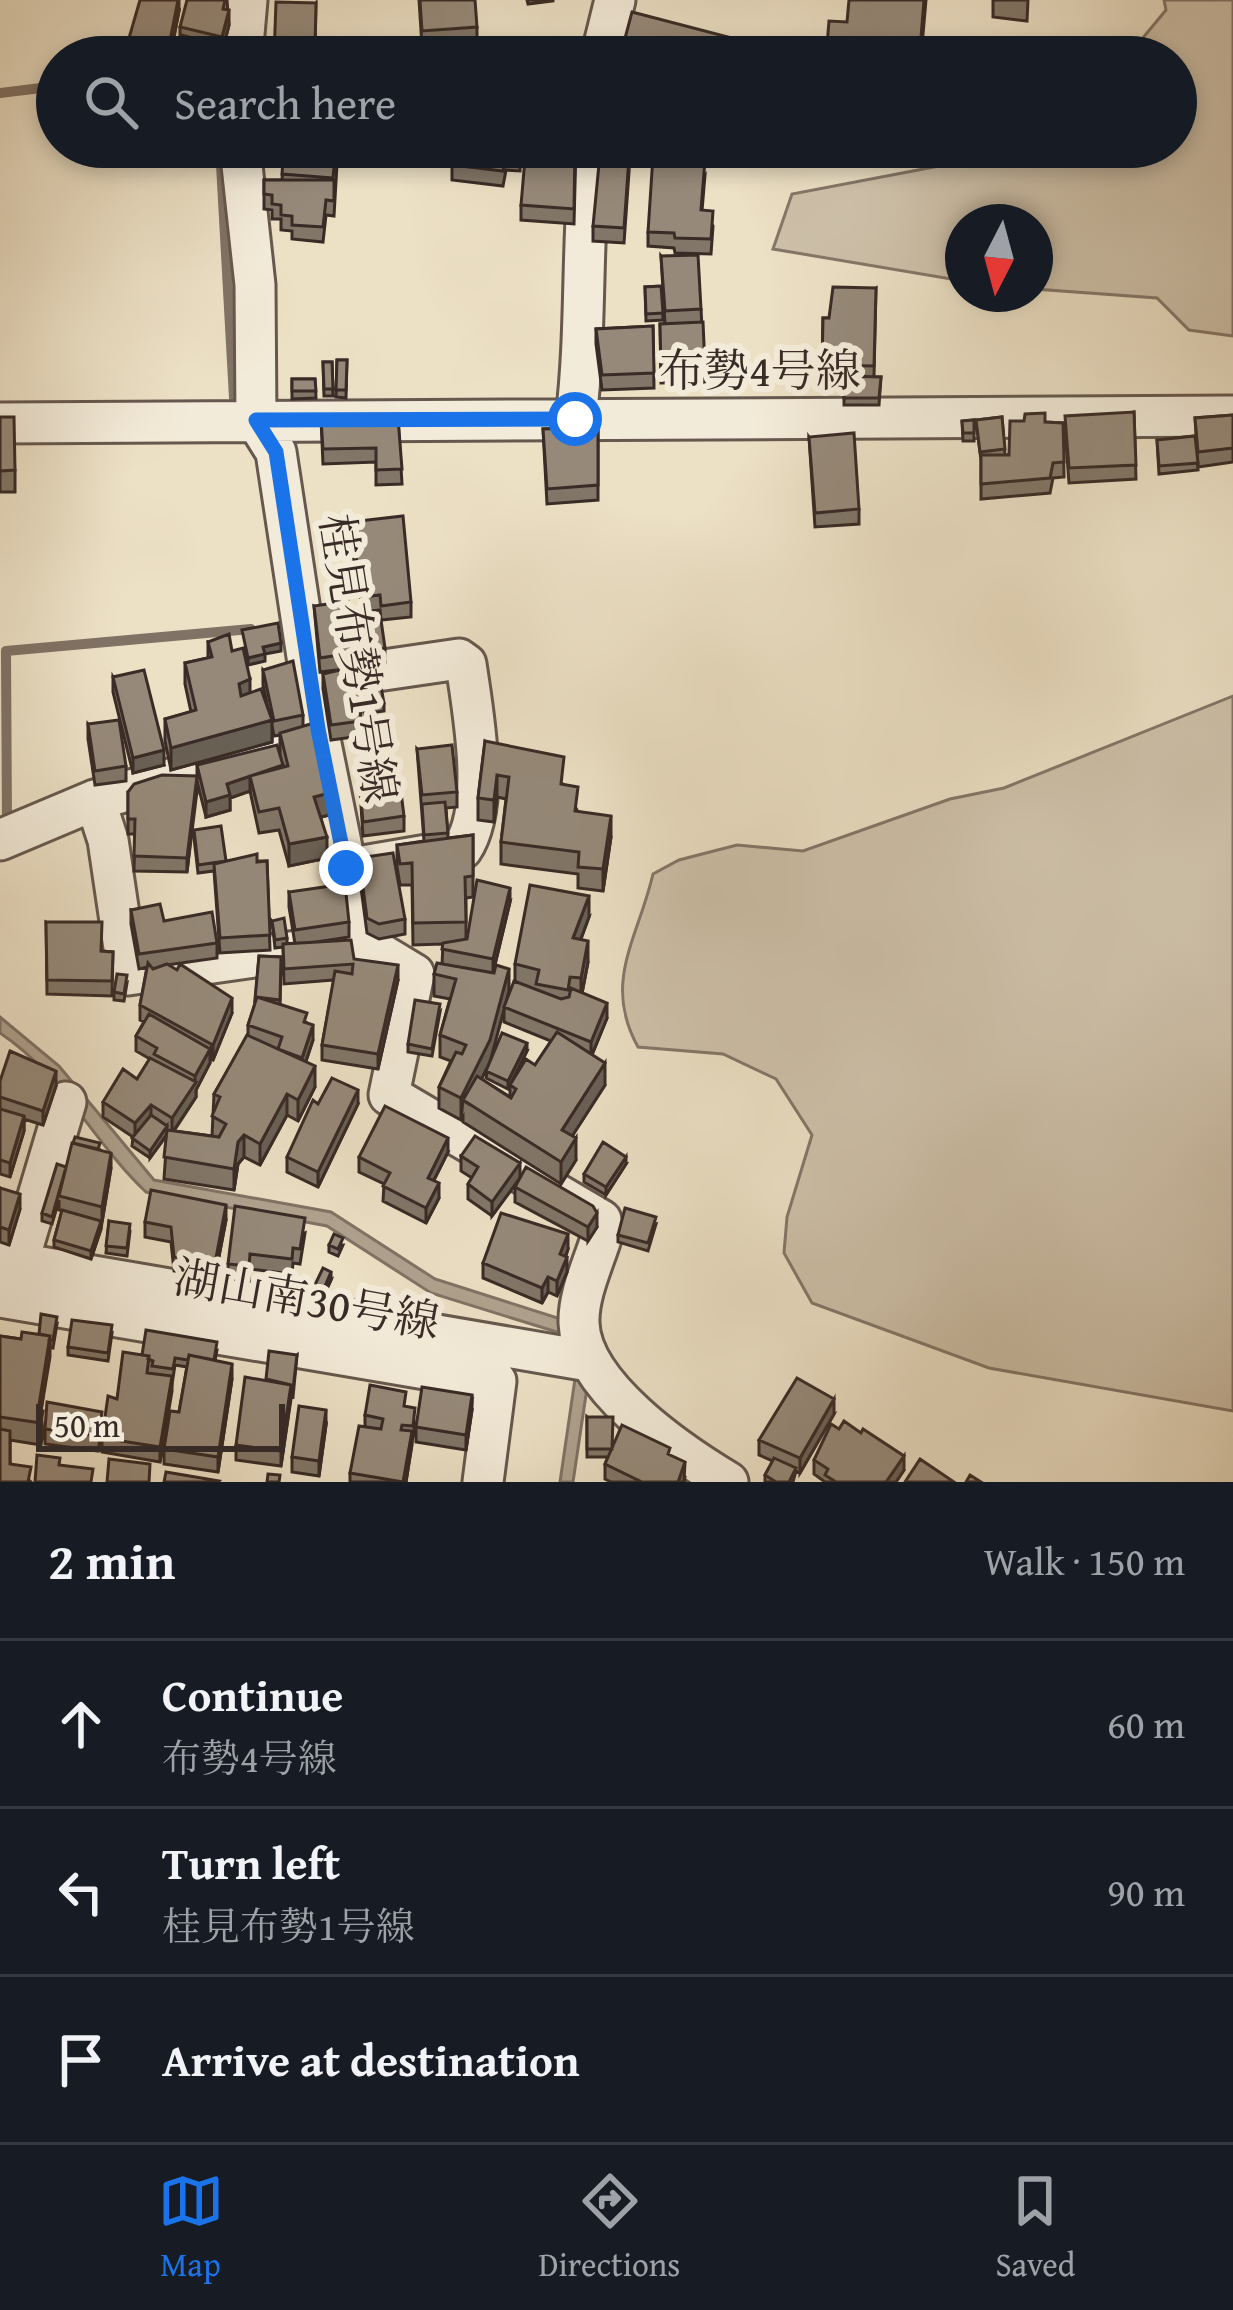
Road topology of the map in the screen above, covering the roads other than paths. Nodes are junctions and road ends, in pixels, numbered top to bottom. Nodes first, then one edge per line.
1 (247, 0) edge
2 (614, 0) edge
3 (244, 36) edge
4 (606, 36) edge
5 (242, 168) edge
6 (589, 168) edge
7 (1233, 416) edge
8 (575, 419) junction
9 (256, 420) junction
10 (0, 423) edge
11 (312, 681) junction
12 (320, 737) junction
13 (95, 800) junction
14 (0, 840) edge
15 (346, 868) junction
16 (361, 942) junction
17 (66, 1102) dead end
18 (7, 1279) edge
19 (589, 1361) junction
20 (483, 1482) edge
21 (728, 1482) edge

1 - 3 street
2 - 4 street
5 - 9 street
6 - 8 street
7 - 8 street, 布勢4号線
8 - 9 street, 布勢4号線
9 - 10 street, 布勢4号線
9 - 11 street, 桂見布勢1号線
11 - 12 street, 桂見布勢1号線
11 - 15 street
12 - 13 street
12 - 15 street, 桂見布勢1号線
13 - 14 street
13 - 16 street
15 - 16 street, 桂見布勢1号線
16 - 19 street
17 - 18 street
18 - 19 street
18 - 20 street, 湖山南30号線
19 - 21 street

